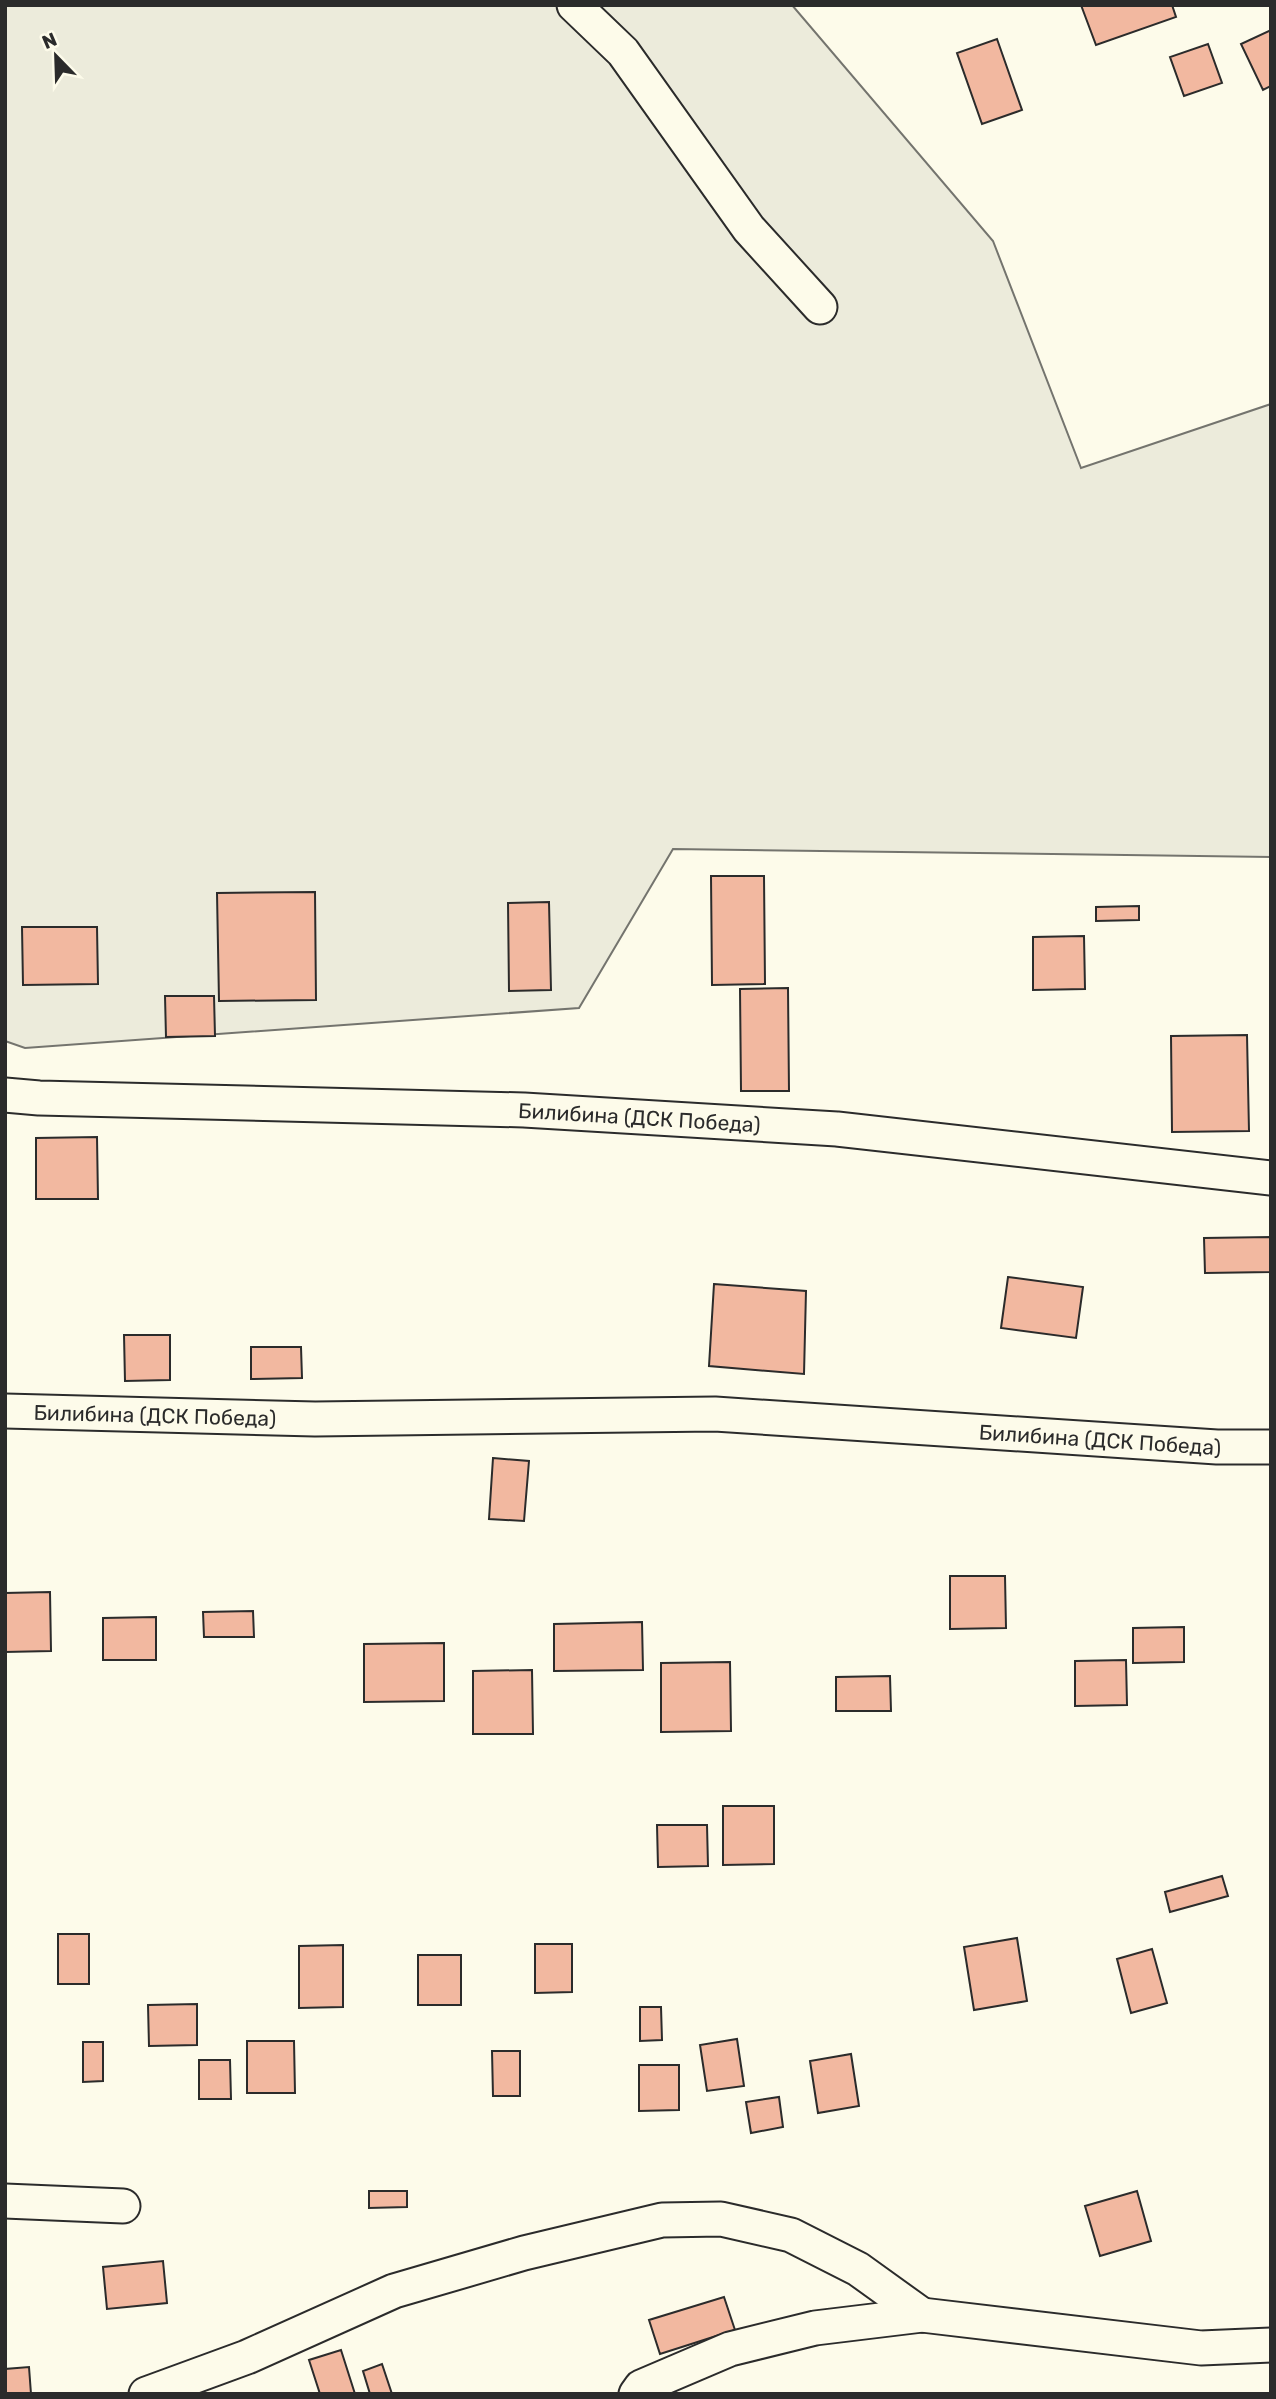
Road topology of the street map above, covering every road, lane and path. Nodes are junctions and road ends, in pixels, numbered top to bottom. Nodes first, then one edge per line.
1 (574, 5) edge
2 (820, 307) dead end
3 (5, 1095) edge
4 (1271, 1178) edge
5 (5, 1411) edge
6 (1271, 1447) edge
7 (5, 2201) edge
8 (123, 2206) dead end
9 (922, 2315) junction
10 (1271, 2345) edge
11 (146, 2394) edge
12 (636, 2394) edge

1 - 2 street
3 - 4 street, Билибина (ДСК Победа)
5 - 6 street, Билибина (ДСК Победа)
7 - 8 street
9 - 10 street
9 - 11 street
9 - 12 street

